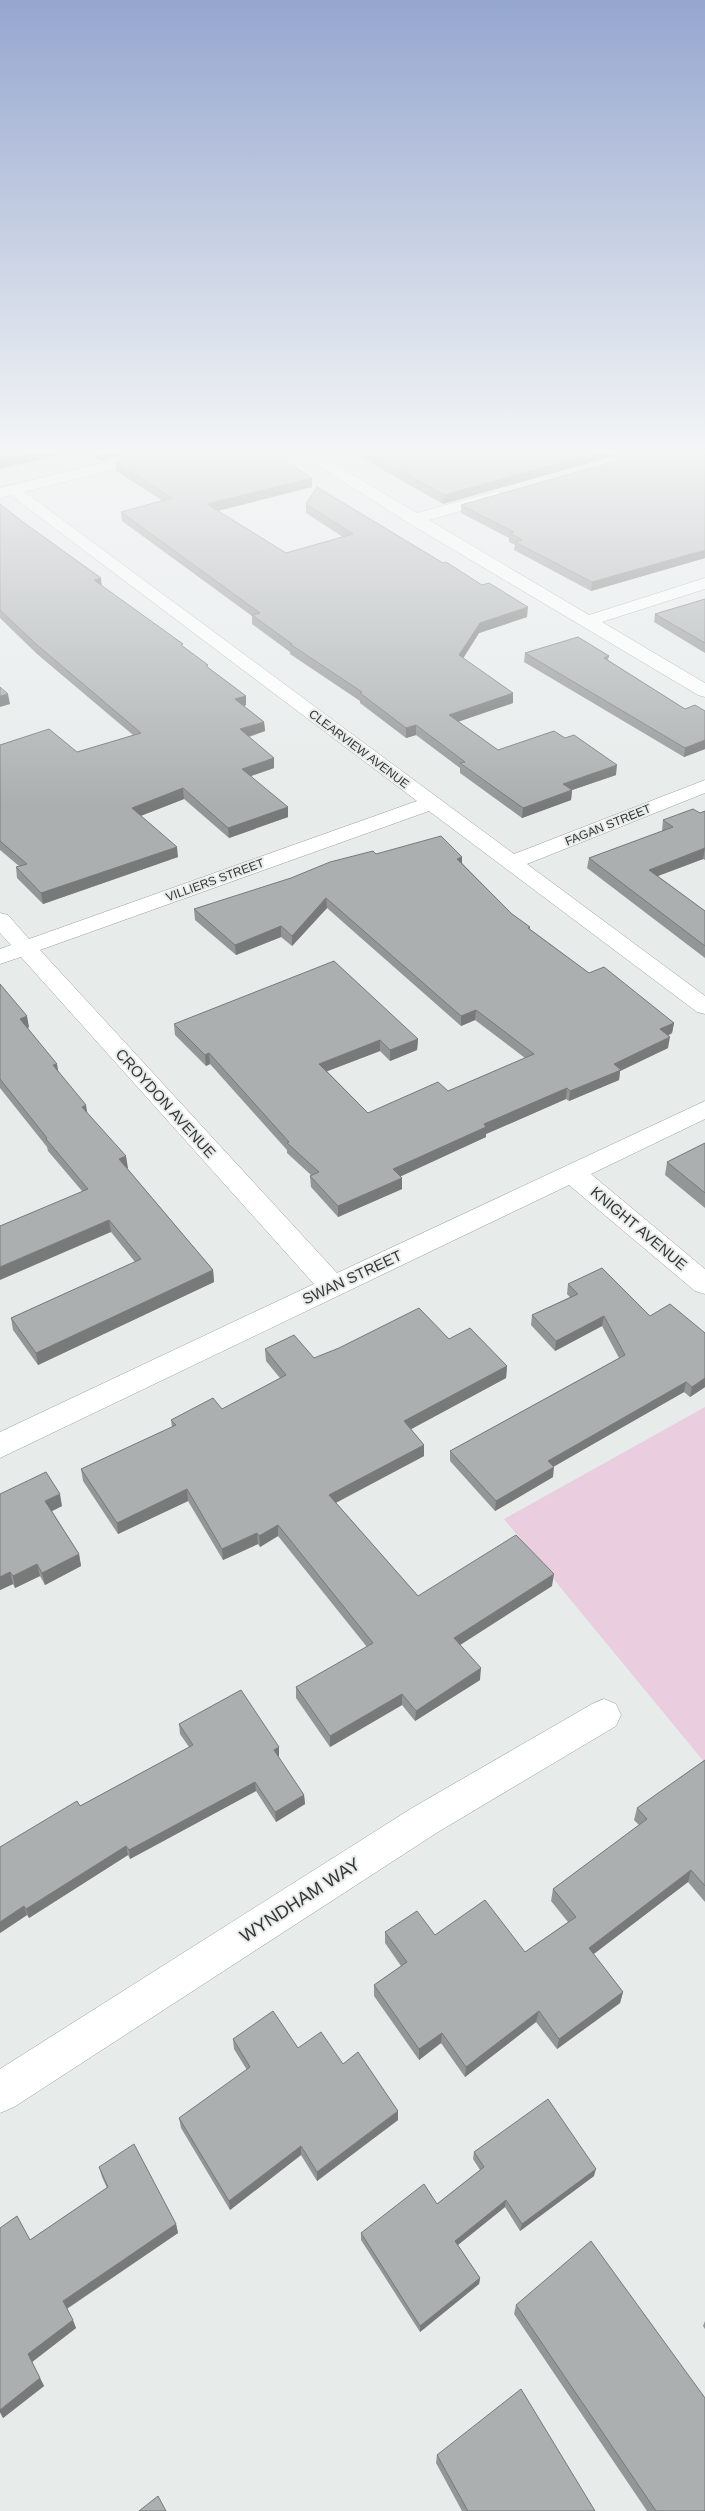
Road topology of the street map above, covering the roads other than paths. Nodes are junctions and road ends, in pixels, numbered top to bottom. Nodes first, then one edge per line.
1 (114, 571) edge
2 (503, 571) edge
3 (705, 583) edge
4 (588, 621) junction
5 (705, 691) edge
6 (705, 786) edge
7 (431, 804) junction
8 (512, 863) junction
9 (0, 920) edge
10 (26, 948) junction
11 (0, 957) edge
12 (705, 1007) edge
13 (705, 1109) edge
14 (572, 1173) junction
15 (705, 1284) edge
16 (332, 1286) junction
17 (0, 1446) edge
18 (604, 1715) dead end
19 (0, 2093) edge

1 - 7 street, CLEARVIEW AVENUE
2 - 4 street
3 - 4 street
4 - 5 street
6 - 8 street, FAGAN STREET
7 - 8 street, CLEARVIEW AVENUE
7 - 10 street, VILLIERS STREET
8 - 12 street, CLEARVIEW AVENUE
9 - 10 street, CROYDON AVENUE
10 - 11 street, VILLIERS STREET
10 - 16 street, CROYDON AVENUE
13 - 14 street, SWAN STREET
14 - 15 street, KNIGHT AVENUE
14 - 16 street, SWAN STREET
16 - 17 street, SWAN STREET
18 - 19 street, WYNDHAM WAY

